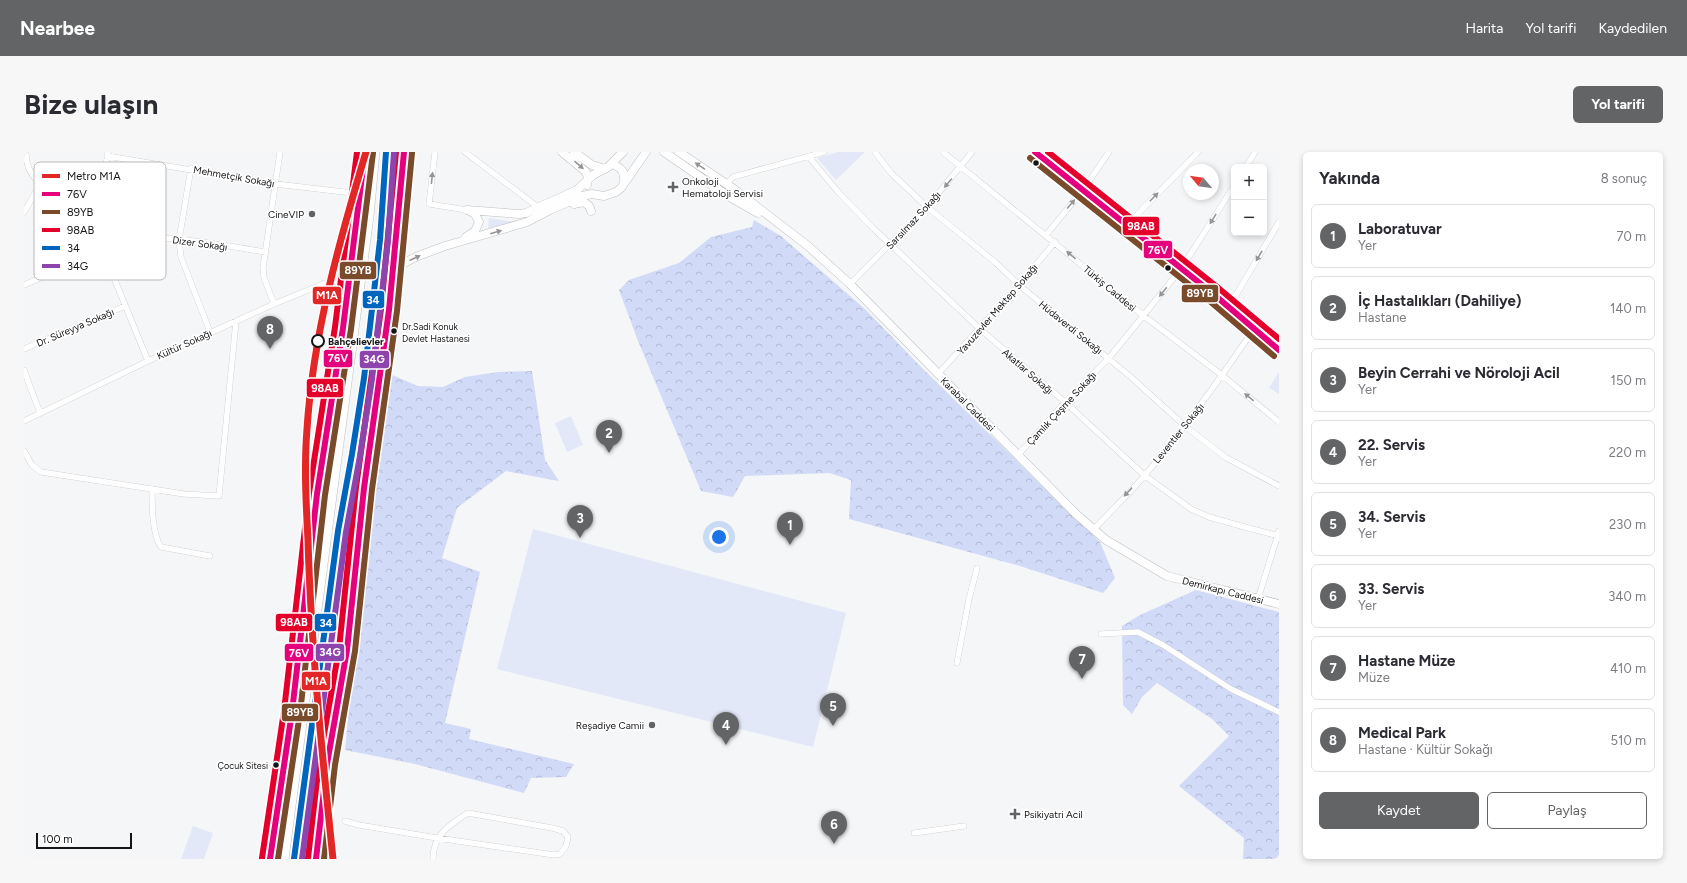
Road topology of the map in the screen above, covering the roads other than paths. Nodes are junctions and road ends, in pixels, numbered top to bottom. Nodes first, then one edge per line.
1 (280, 152) edge
2 (365, 152) edge
3 (374, 152) edge
4 (394, 152) edge
5 (404, 152) edge
6 (435, 152) edge
7 (465, 152) edge
8 (562, 152) edge
9 (574, 152) edge
10 (624, 152) edge
11 (646, 152) edge
12 (664, 152) edge
13 (679, 152) edge
14 (824, 152) edge
15 (875, 152) edge
16 (943, 152) edge
17 (972, 152) edge
18 (1035, 152) edge
19 (1109, 152) edge
20 (1198, 152) edge
21 (1255, 152) edge
22 (108, 154) edge
23 (25, 155) edge
24 (809, 157) junction
25 (155, 162) edge
26 (166, 164) edge
27 (1248, 164) edge
28 (608, 167) junction
29 (961, 167) junction
30 (190, 168) junction
31 (34, 176) edge
32 (587, 182) junction
33 (624, 182) junction
34 (276, 184) junction
35 (727, 184) junction
36 (1083, 190) junction
37 (1231, 191) edge
38 (361, 194) junction
39 (592, 194) junction
40 (34, 196) edge
41 (927, 207) junction
42 (539, 208) junction
43 (467, 210) junction
44 (550, 210) junction
45 (591, 211) dead end
46 (24, 212) edge
47 (1279, 222) edge
48 (776, 223) junction
49 (1127, 225) junction
50 (1046, 234) junction
51 (166, 239) edge
52 (179, 240) junction
53 (1055, 242) junction
54 (891, 245) junction
55 (445, 246) junction
56 (266, 252) junction
57 (1181, 269) junction
58 (392, 278) junction
59 (35, 280) edge
60 (114, 280) edge
61 (349, 281) junction
62 (850, 284) junction
63 (24, 285) edge
64 (1019, 285) junction
65 (274, 304) junction
66 (125, 306) junction
67 (1229, 307) junction
68 (1144, 316) junction
69 (236, 321) junction
70 (1254, 328) junction
71 (980, 329) junction
72 (210, 332) junction
73 (24, 349) edge
74 (1279, 350) edge
75 (1109, 358) junction
76 (148, 361) junction
77 (24, 370) edge
78 (938, 374) junction
79 (1223, 376) junction
80 (1065, 402) junction
81 (40, 413) junction
82 (24, 421) edge
83 (1279, 422) edge
84 (1185, 426) junction
85 (337, 448) junction
86 (24, 451) edge
87 (1018, 455) junction
88 (1144, 475) junction
89 (1279, 486) edge
90 (152, 489) junction
91 (1093, 530) junction
92 (1278, 534) edge
93 (344, 543) junction
94 (210, 556) dead end
95 (977, 568) dead end
96 (1167, 576) joint
97 (1258, 599) junction
98 (1279, 604) edge
99 (302, 634) junction
100 (1101, 634) dead end
101 (957, 664) dead end
102 (1279, 712) edge
103 (327, 764) junction
104 (282, 781) junction
105 (345, 821) dead end
106 (964, 826) dead end
107 (914, 832) dead end
108 (437, 838) junction
109 (270, 859) edge
110 (275, 859) edge
111 (283, 859) edge
112 (304, 859) edge
113 (316, 859) edge
114 (433, 859) edge

1 - 34 street
2 - 38 main road
3 - 85 highway
4 - 93 highway
5 - 58 main road
43 -> 6 street
7 - 42 street
8 -> 32 main road
9 - 28 main road
10 - 28 main road
11 - 33 main road
12 - 48 main road, Karabal Caddesi
35 -> 13 main road, Karabal Caddesi
14 - 24 street
15 - 41 street, Hüdaverdi Sokağı
16 - 29 street, Türkiş Caddesi
17 - 29 street, Sarsılmaz Sokağı
18 - 36 main road
19 - 36 street
49 -> 20 street
21 - 27 street
22 - 25 street, Mehmetçik Sokağı
23 - 31 street
24 - 35 street
24 - 54 street, Akatlar Sokağı
26 - 30 street, Mehmetçik Sokağı
28 - 32 main road
28 - 33 main road
29 -> 41 street, Sarsılmaz Sokağı
29 - 50 street, Türkiş Caddesi
30 - 34 street, Mehmetçik Sokağı
30 - 52 street
32 - 39 main road
32 - 42 main road
33 - 39 main road
34 - 38 street, Mehmetçik Sokağı
34 - 56 street
35 - 48 main road, Karabal Caddesi
36 - 49 main road
50 -> 36 street
37 -> 57 street, Çamlık Çeşme Sokağı
38 - 61 main road
39 - 44 main road
40 - 46 street
41 - 54 street, Sarsılmaz Sokağı
41 - 64 street, Hüdaverdi Sokağı
42 - 43 main road
43 - 55 main road
44 - 45 main road
55 -> 44 main road
47 -> 67 street
48 - 62 main road, Karabal Caddesi
49 - 57 main road
50 - 53 street, Türkiş Caddesi
51 - 52 street, Dizer Sokağı
52 - 56 street, Dizer Sokağı
52 - 72 street
53 - 64 street, Yavuzevler Mektep Sokağı
68 -> 53 street, Türkiş Caddesi
54 - 62 street, Sarsılmaz Sokağı
54 - 71 street, Akatlar Sokağı
58 -> 55 main road
56 - 65 street
57 - 67 main road
57 -> 68 street, Çamlık Çeşme Sokağı
58 - 103 main road
59 - 63 street, Dizer Sokağı
60 - 66 street
61 - 65 street, Kültür Sokağı
61 - 99 main road
62 - 78 main road, Karabal Caddesi
64 - 71 street, Yavuzevler Mektep Sokağı
64 - 75 street, Hüdaverdi Sokağı
65 - 69 street, Kültür Sokağı
66 - 73 street, Dr. Süreyya Sokağı
66 - 76 street
67 - 70 main road
68 - 75 street, Çamlık Çeşme Sokağı
68 - 79 street, Türkiş Caddesi
69 - 72 street, Kültür Sokağı
69 - 90 street
70 - 74 main road
70 - 79 street, Leventler Sokağı
71 - 78 street, Yavuzevler Mektep Sokağı
71 - 80 street, Akatlar Sokağı
72 - 76 street, Kültür Sokağı
75 - 80 street, Çamlık Çeşme Sokağı
75 - 84 street, Hüdaverdi Sokağı
76 - 81 street, Kültür Sokağı
77 - 81 street
78 - 87 main road, Karabal Caddesi
83 -> 79 street, Türkiş Caddesi
79 - 84 street, Leventler Sokağı
80 - 87 street, Çamlık Çeşme Sokağı
80 - 88 street, Akatlar Sokağı
81 - 82 street, Kültür Sokağı
84 - 88 street, Leventler Sokağı
84 - 89 street, Hüdaverdi Sokağı
85 - 99 highway
85 - 111 highway
86 - 90 street
87 - 91 main road, Karabal Caddesi
88 -> 91 street, Leventler Sokağı
88 - 92 street, Akatlar Sokağı
90 - 94 street
91 - 96 main road, Karabal Caddesi
92 - 97 street
93 - 103 highway
93 - 112 highway
95 - 101 street
96 - 97 main road, Demirkapı Caddesi
97 - 98 main road, Demirkapı Caddesi
99 - 104 main road
100 - 102 street
103 - 113 main road
104 - 109 main road
104 - 110 highway
105 - 108 street
106 - 107 street
108 - 108 street
108 - 114 street

